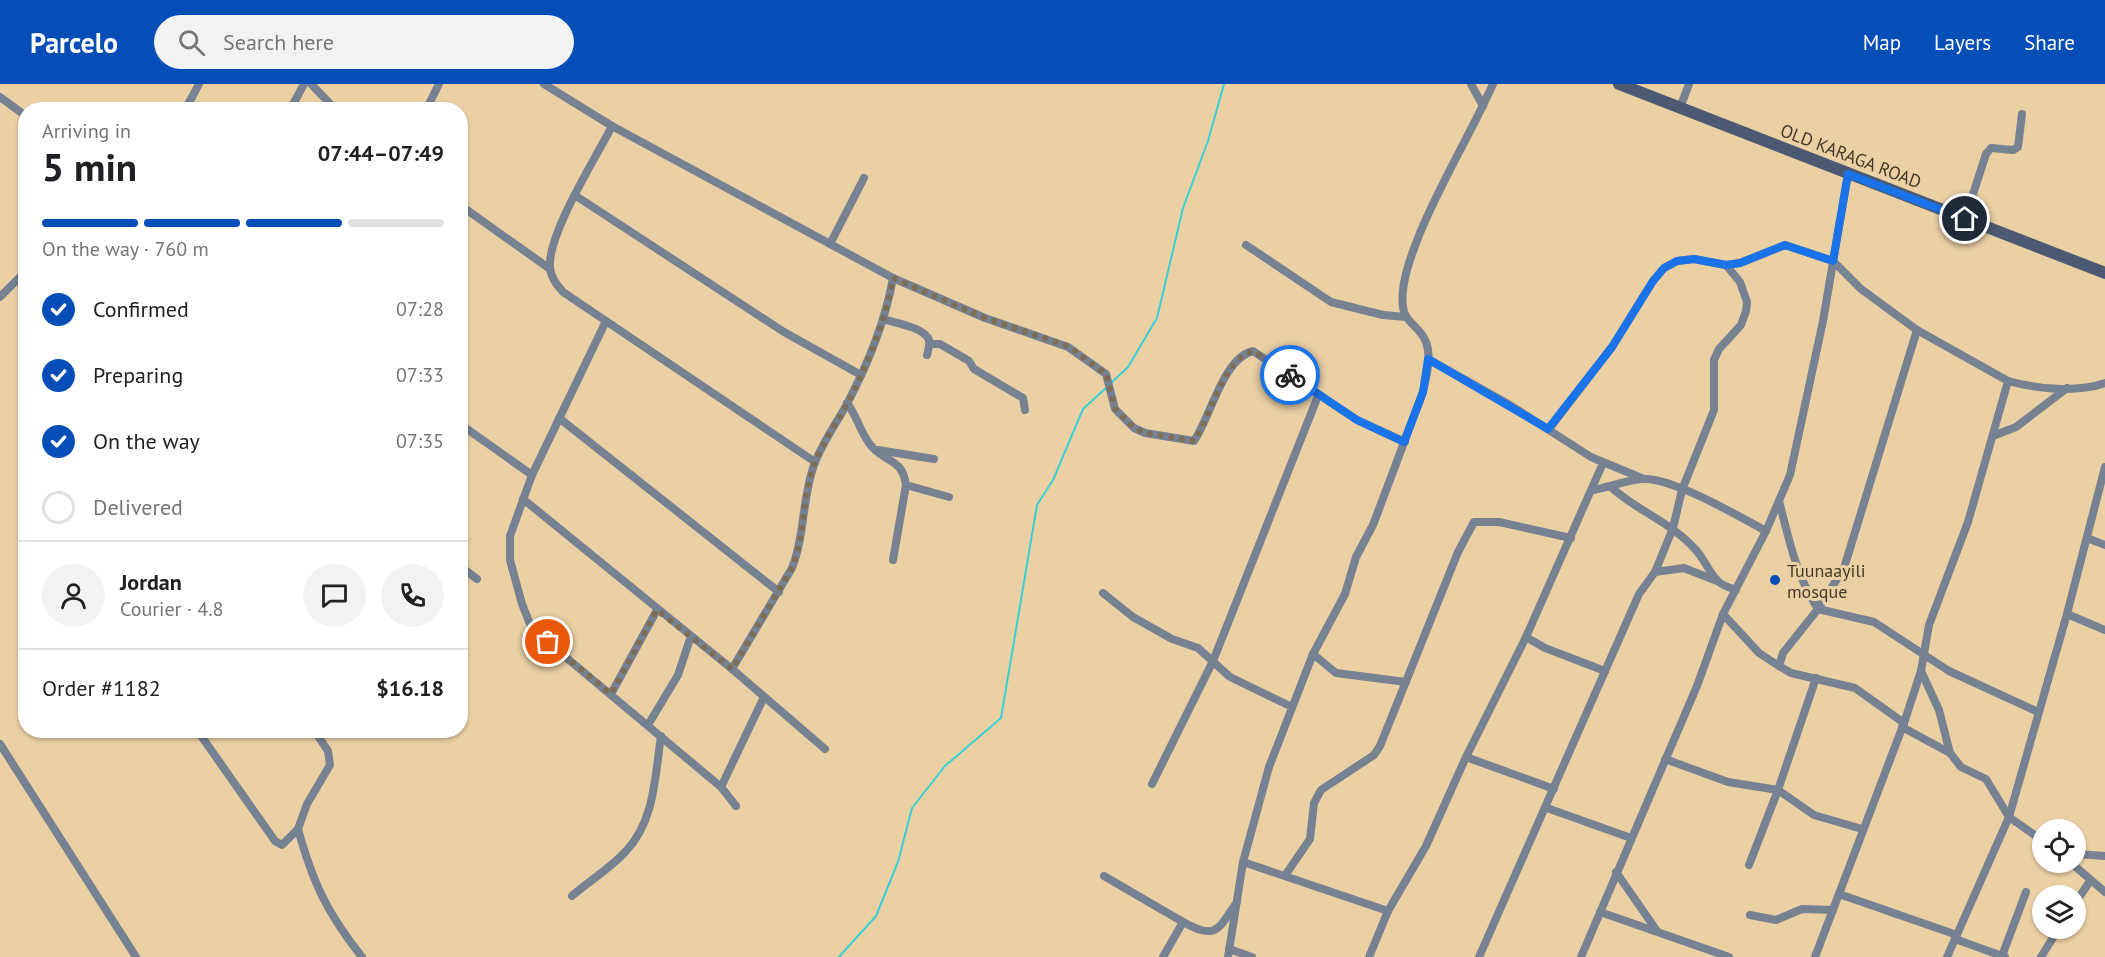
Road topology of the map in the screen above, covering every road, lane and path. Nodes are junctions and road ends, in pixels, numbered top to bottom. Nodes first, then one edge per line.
1 (199, 84) edge
2 (304, 84) edge
3 (311, 84) edge
4 (438, 84) edge
5 (544, 84) edge
6 (1471, 84) edge
7 (1493, 84) edge
8 (1619, 84) edge
9 (1689, 84) edge
10 (0, 97) edge
11 (189, 102) edge
12 (294, 102) edge
13 (328, 102) edge
14 (430, 102) edge
15 (1483, 106) junction
16 (1680, 108) junction
17 (18, 110) edge
18 (2022, 114) dead end
19 (612, 126) junction
20 (1848, 174) junction
21 (864, 178) dead end
22 (576, 196) junction
23 (468, 211) edge
24 (1965, 219) junction
25 (830, 244) junction
26 (1246, 245) dead end
27 (1833, 261) junction
28 (1726, 265) junction
29 (550, 269) junction
30 (2105, 273) edge
31 (893, 278) junction
32 (18, 279) edge
33 (0, 297) edge
34 (1406, 317) junction
35 (884, 319) junction
36 (606, 321) junction
37 (1917, 330) junction
38 (929, 344) junction
39 (927, 355) dead end
40 (1428, 359) junction
41 (861, 375) junction
42 (2008, 381) junction
43 (2105, 383) edge
44 (2067, 387) junction
45 (1318, 396) junction
46 (847, 403) junction
47 (1025, 410) dead end
48 (559, 418) junction
49 (1548, 429) junction
50 (468, 430) edge
51 (1993, 436) junction
52 (1404, 442) junction
53 (875, 449) junction
54 (934, 459) dead end
55 (815, 462) junction
56 (1603, 463) junction
57 (2105, 467) edge
58 (532, 475) junction
59 (1644, 479) junction
60 (906, 485) junction
61 (1611, 487) junction
62 (1593, 490) junction
63 (1683, 490) junction
64 (950, 497) dead end
65 (523, 499) junction
66 (1779, 501) junction
67 (1673, 528) junction
68 (1766, 531) junction
69 (1571, 538) junction
70 (2087, 538) junction
71 (2105, 545) edge
72 (893, 560) dead end
73 (468, 572) edge
74 (1655, 572) junction
75 (477, 579) dead end
76 (1718, 582) junction
77 (1736, 590) junction
78 (779, 592) junction
79 (1103, 593) dead end
80 (1818, 609) junction
81 (657, 610) junction
82 (1723, 614) junction
83 (2067, 614) junction
84 (2105, 630) edge
85 (691, 636) junction
86 (1526, 637) junction
87 (1313, 654) junction
88 (1924, 654) junction
89 (1213, 661) junction
90 (1779, 666) junction
91 (732, 669) junction
92 (1605, 671) junction
93 (1921, 671) junction
94 (1816, 678) junction
95 (1406, 682) junction
96 (611, 694) junction
97 (764, 697) junction
98 (1292, 707) junction
99 (2038, 712) junction
100 (648, 725) junction
101 (1903, 725) junction
102 (661, 736) junction
103 (203, 738) edge
104 (319, 738) edge
105 (0, 744) edge
106 (825, 749) dead end
107 (1950, 753) junction
108 (1466, 757) junction
109 (1665, 759) junction
110 (1152, 784) dead end
111 (721, 787) junction
112 (1554, 789) junction
113 (1778, 790) junction
114 (736, 806) dead end
115 (1547, 808) junction
116 (2009, 817) junction
117 (298, 829) junction
118 (1862, 829) junction
119 (2032, 833) edge
120 (1630, 838) junction
121 (2086, 855) edge
122 (2105, 856) edge
123 (1243, 862) junction
124 (1749, 865) dead end
125 (1616, 872) junction
126 (2082, 873) edge
127 (1286, 874) junction
128 (1104, 876) dead end
129 (2090, 880) junction
130 (2086, 887) edge
131 (2026, 892) dead end
132 (2105, 892) edge
133 (1839, 894) junction
134 (572, 896) dead end
135 (1239, 899) junction
136 (1833, 910) junction
137 (1388, 911) junction
138 (1600, 912) junction
139 (1750, 915) dead end
140 (1183, 922) junction
141 (1657, 932) junction
142 (1956, 937) junction
143 (2052, 939) edge
144 (1229, 953) edge
145 (2004, 956) edge
146 (136, 957) edge
147 (362, 957) edge
148 (1163, 957) edge
149 (1252, 957) edge
150 (1369, 957) edge
151 (1479, 957) edge
152 (1581, 957) edge
153 (1729, 957) edge
154 (1815, 957) edge
155 (1947, 957) edge
156 (2041, 957) edge

1 - 11 street
2 - 12 street
3 - 13 street
4 - 14 street
5 - 19 street
6 - 15 street
7 - 15 street
8 - 16 street, OLD KARAGA ROAD
9 - 16 street
10 - 17 street
15 - 34 street
16 - 20 street, OLD KARAGA ROAD
18 - 24 street
19 - 22 street
19 - 25 street
20 - 24 street, OLD KARAGA ROAD
20 - 27 street
21 - 25 street
22 - 29 street
22 - 41 street
23 - 29 street
24 - 30 street, OLD KARAGA ROAD
25 - 31 street
26 - 34 street
27 - 28 street
27 - 37 street
27 - 66 street
28 - 49 street
28 - 63 street
29 - 36 street
31 - 35 street
31 - 45 street
32 - 33 street
34 - 40 street
35 - 38 street
35 - 41 street
36 - 48 street
36 - 55 street
37 - 42 street
37 - 80 street
38 - 39 street
38 - 47 street
40 - 49 street
40 - 52 street
41 - 46 street
42 - 44 street
42 - 51 street
43 - 44 street
44 - 51 street
45 - 52 street
45 - 89 street
46 - 53 street
46 - 55 street
48 - 58 street
48 - 78 street
49 - 56 street
50 - 58 street
51 - 88 street
52 - 87 street
53 - 54 street
53 - 60 street
55 - 78 street
56 - 59 street
56 - 62 street
57 - 70 street
58 - 65 street
59 - 61 street
59 - 63 street
60 - 64 street
60 - 72 street
61 - 62 street
61 - 67 street
62 - 69 street
63 - 67 street
63 - 68 street
65 - 81 street
65 - 96 street
66 - 68 street
66 - 80 street
67 - 74 street
67 - 76 street
68 - 77 street
69 - 86 street
69 - 95 street
70 - 71 street
70 - 83 street
73 - 75 street
74 - 76 street
74 - 92 street
76 - 77 street
77 - 82 street
78 - 91 street
79 - 89 street
80 - 88 street
80 - 90 street
81 - 85 street
81 - 96 street
82 - 90 street
82 - 109 street
83 - 84 street
83 - 99 street
85 - 91 street
85 - 100 street
86 - 92 street
86 - 108 street
87 - 95 street
87 - 98 street
88 - 93 street
88 - 99 street
89 - 98 street
89 - 110 street
90 - 94 street
91 - 97 street
92 - 112 street
93 - 101 street
93 - 107 street
94 - 101 street
94 - 113 street
95 - 127 street
96 - 100 street
97 - 106 street
97 - 111 street
98 - 123 street
99 - 116 street
100 - 102 street
101 - 107 street
101 - 118 street
102 - 111 street
102 - 134 street
103 - 117 street
104 - 117 street
105 - 146 street
107 - 116 street
108 - 112 street
108 - 137 street
109 - 113 street
109 - 120 street
111 - 114 street
112 - 115 street
113 - 118 street
113 - 124 street
115 - 120 street
115 - 151 street
116 - 119 street
116 - 142 street
117 - 147 street
118 - 133 street
120 - 125 street
121 - 122 street
123 - 127 street
123 - 135 street
125 - 138 street
125 - 141 street
126 - 129 street
127 - 137 street
128 - 140 street
129 - 130 street
129 - 132 street
131 - 145 street
133 - 136 street
133 - 142 street
135 - 140 street
135 - 144 street
136 - 139 street
136 - 154 street
137 - 150 street
138 - 141 street
138 - 152 street
140 - 148 street
141 - 153 street
142 - 145 street
142 - 155 street
143 - 156 street
144 - 149 street

